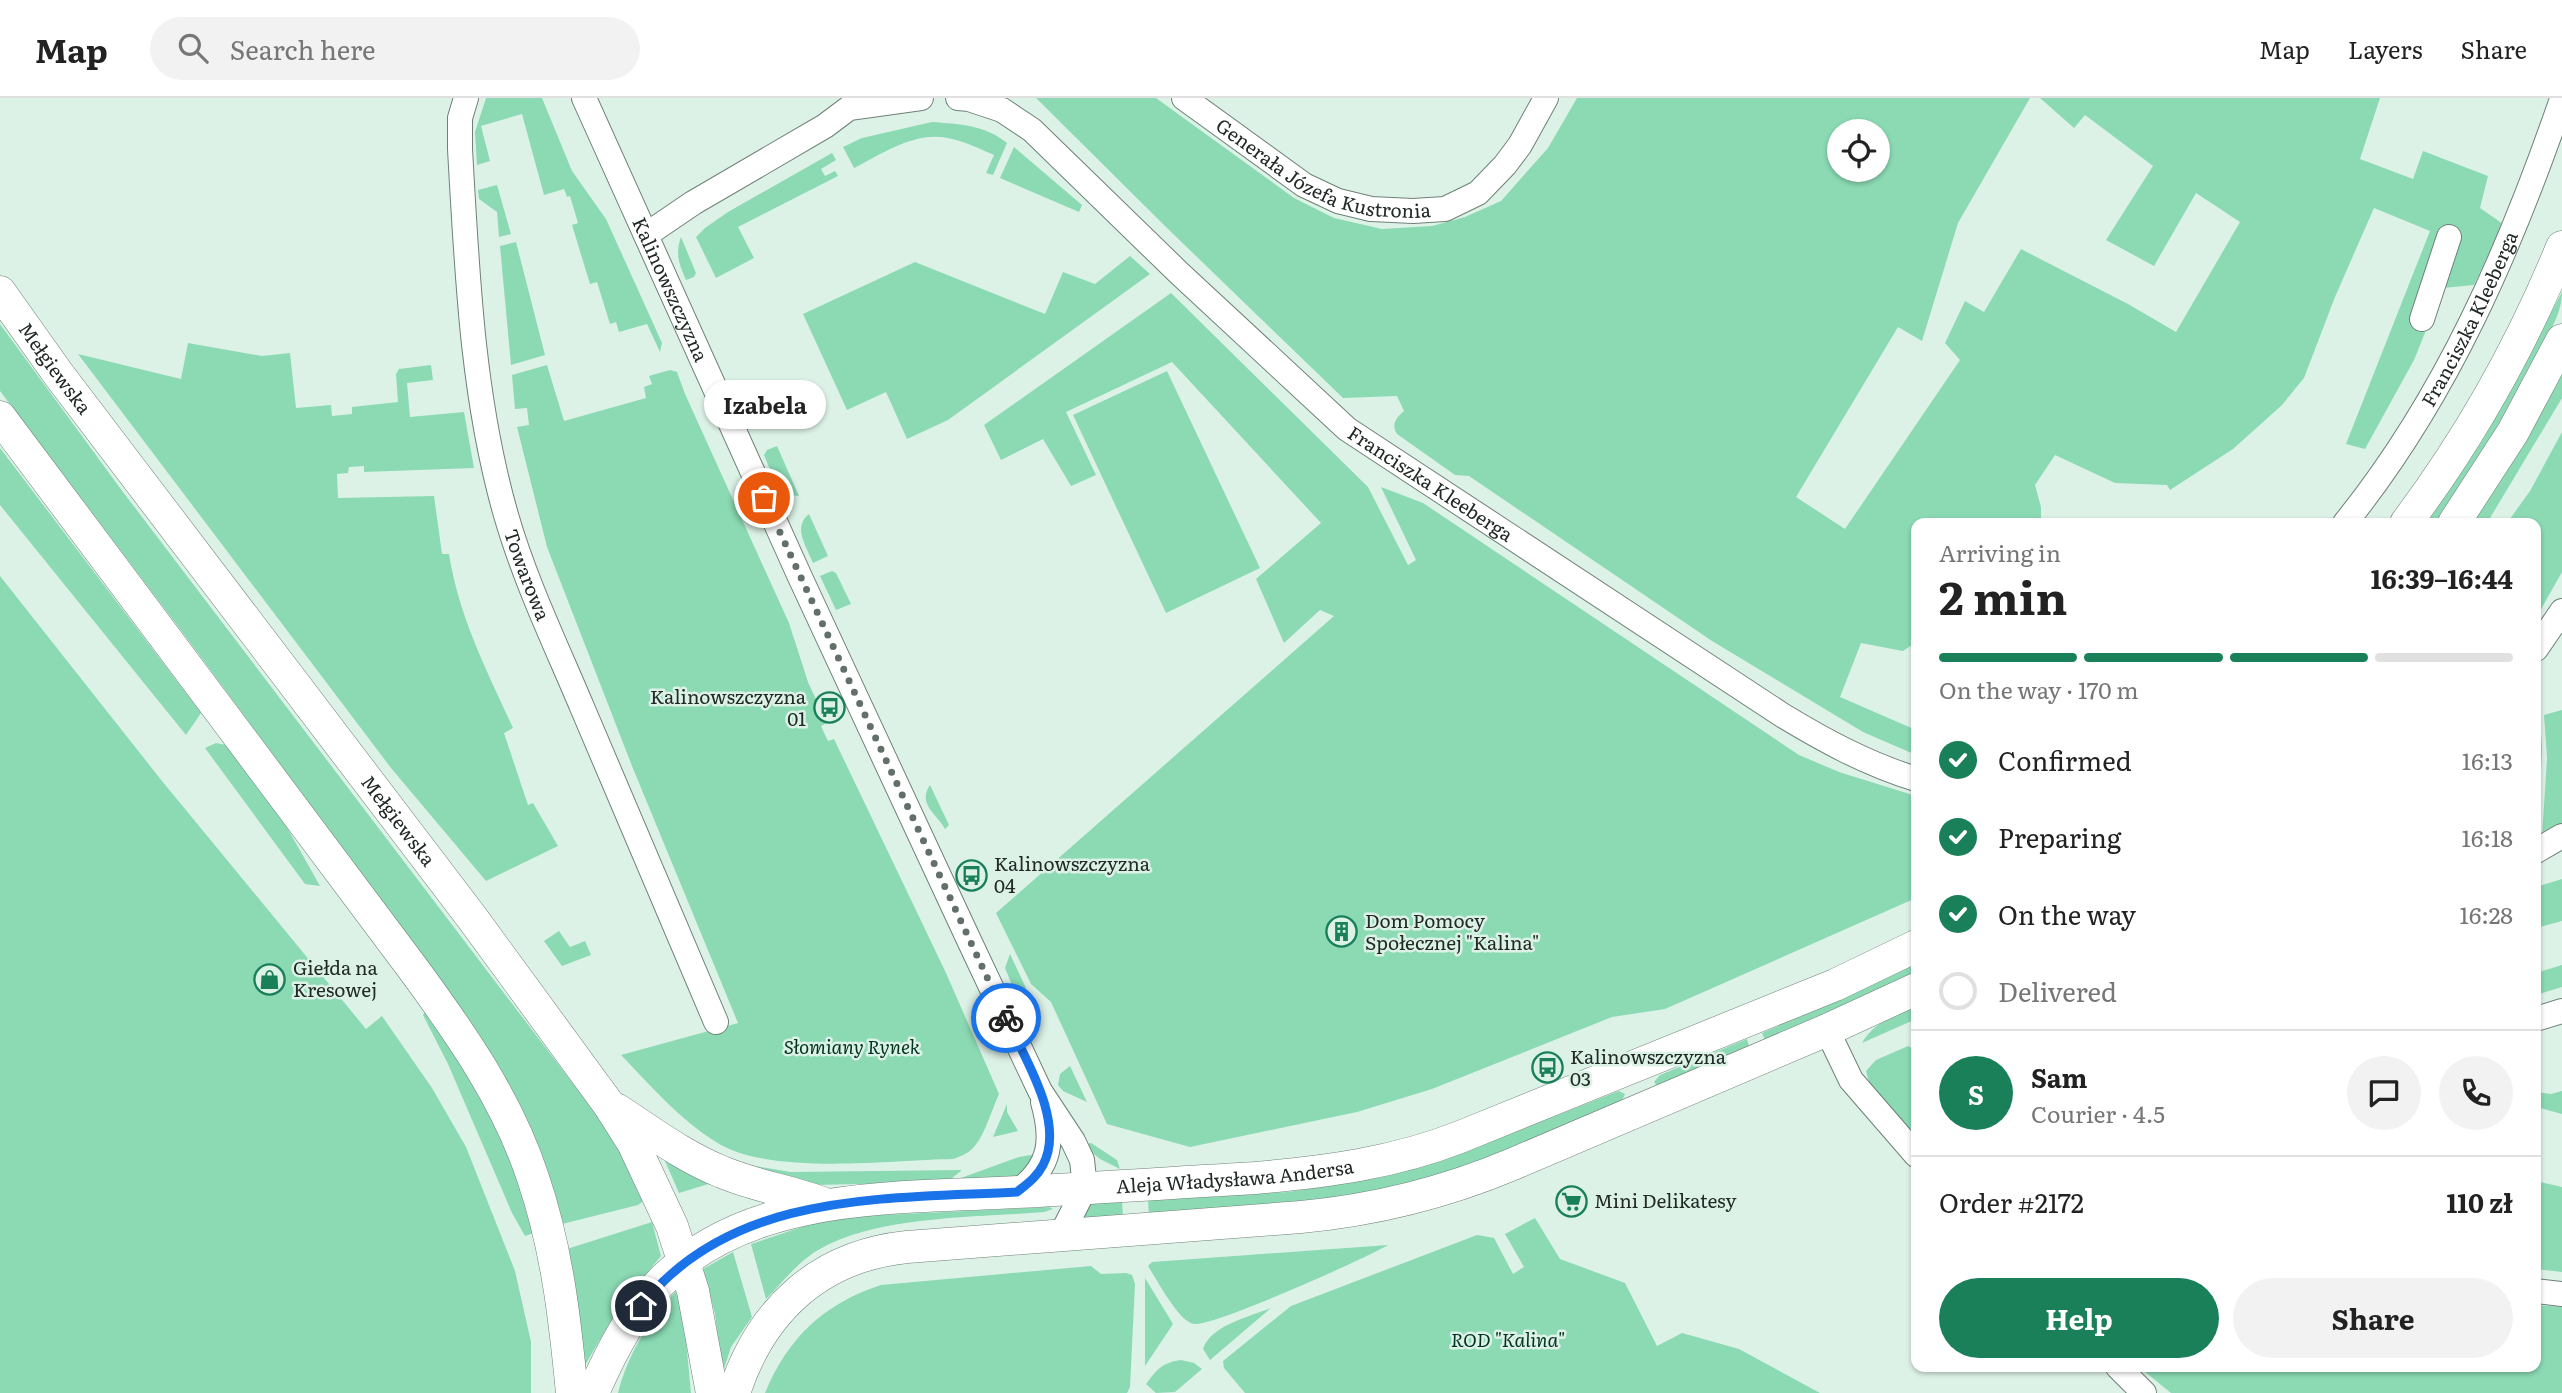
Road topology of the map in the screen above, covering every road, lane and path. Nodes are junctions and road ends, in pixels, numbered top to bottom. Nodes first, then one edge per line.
1 (466, 98) edge
2 (584, 98) edge
3 (920, 98) edge
4 (958, 98) edge
5 (1184, 98) edge
6 (1546, 98) edge
7 (2562, 99) edge
8 (852, 103) edge
9 (999, 104) edge
10 (646, 235) junction
11 (2449, 237) dead end
12 (2561, 255) edge
13 (0, 292) edge
14 (2422, 319) dead end
15 (2562, 340) edge
16 (0, 417) edge
17 (2349, 518) edge
18 (2410, 518) edge
19 (2457, 518) edge
20 (2562, 611) edge
21 (2541, 642) edge
22 (1911, 777) edge
23 (2562, 836) edge
24 (2541, 848) edge
25 (1911, 948) edge
26 (1911, 991) edge
27 (2562, 1011) edge
28 (2541, 1017) edge
29 (716, 1022) dead end
30 (1827, 1030) junction
31 (1632, 1068) junction
32 (1040, 1091) junction
33 (609, 1105) junction
34 (1648, 1107) junction
35 (1911, 1149) edge
36 (1085, 1188) junction
37 (1017, 1192) junction
38 (826, 1205) junction
39 (1061, 1235) junction
40 (685, 1263) junction
41 (2541, 1291) edge
42 (2562, 1293) edge
43 (2123, 1372) edge
44 (572, 1393) edge
45 (593, 1393) edge
46 (712, 1393) edge
47 (734, 1393) edge
48 (2144, 1393) edge

1 - 29 street, Towarowa
2 - 10 street, Kalinowszczyzna
3 - 8 street
4 - 9 street, Franciszka Kleeberga
5 - 6 street, Generała Józefa Kustronia
7 - 17 street, Franciszka Kleeberga
8 - 10 street
9 - 22 street, Franciszka Kleeberga
10 - 32 street, Kalinowszczyzna
11 - 14 street
12 - 18 main road
13 - 33 main road, Mełgiewska
15 - 19 main road
16 - 44 main road
20 - 21 street
23 - 24 street
25 - 31 main road, Aleja Władysława Andersa
26 - 30 main road
27 - 28 street
30 - 34 main road
30 - 35 street
31 - 34 main road
31 - 36 main road, Aleja Władysława Andersa
32 - 36 street, Kalinowszczyzna
32 - 37 street, Kalinowszczyzna
33 - 38 main road
33 - 40 main road, Mełgiewska
34 - 39 main road
36 - 37 main road, Aleja Władysława Andersa
36 - 39 street
37 - 38 main road, Aleja Władysława Andersa
38 - 40 main road, Aleja Władysława Andersa
39 - 47 main road
40 - 45 main road, Aleja Władysława Andersa
40 - 46 main road, Mełgiewska
41 - 42 street
43 - 48 street

